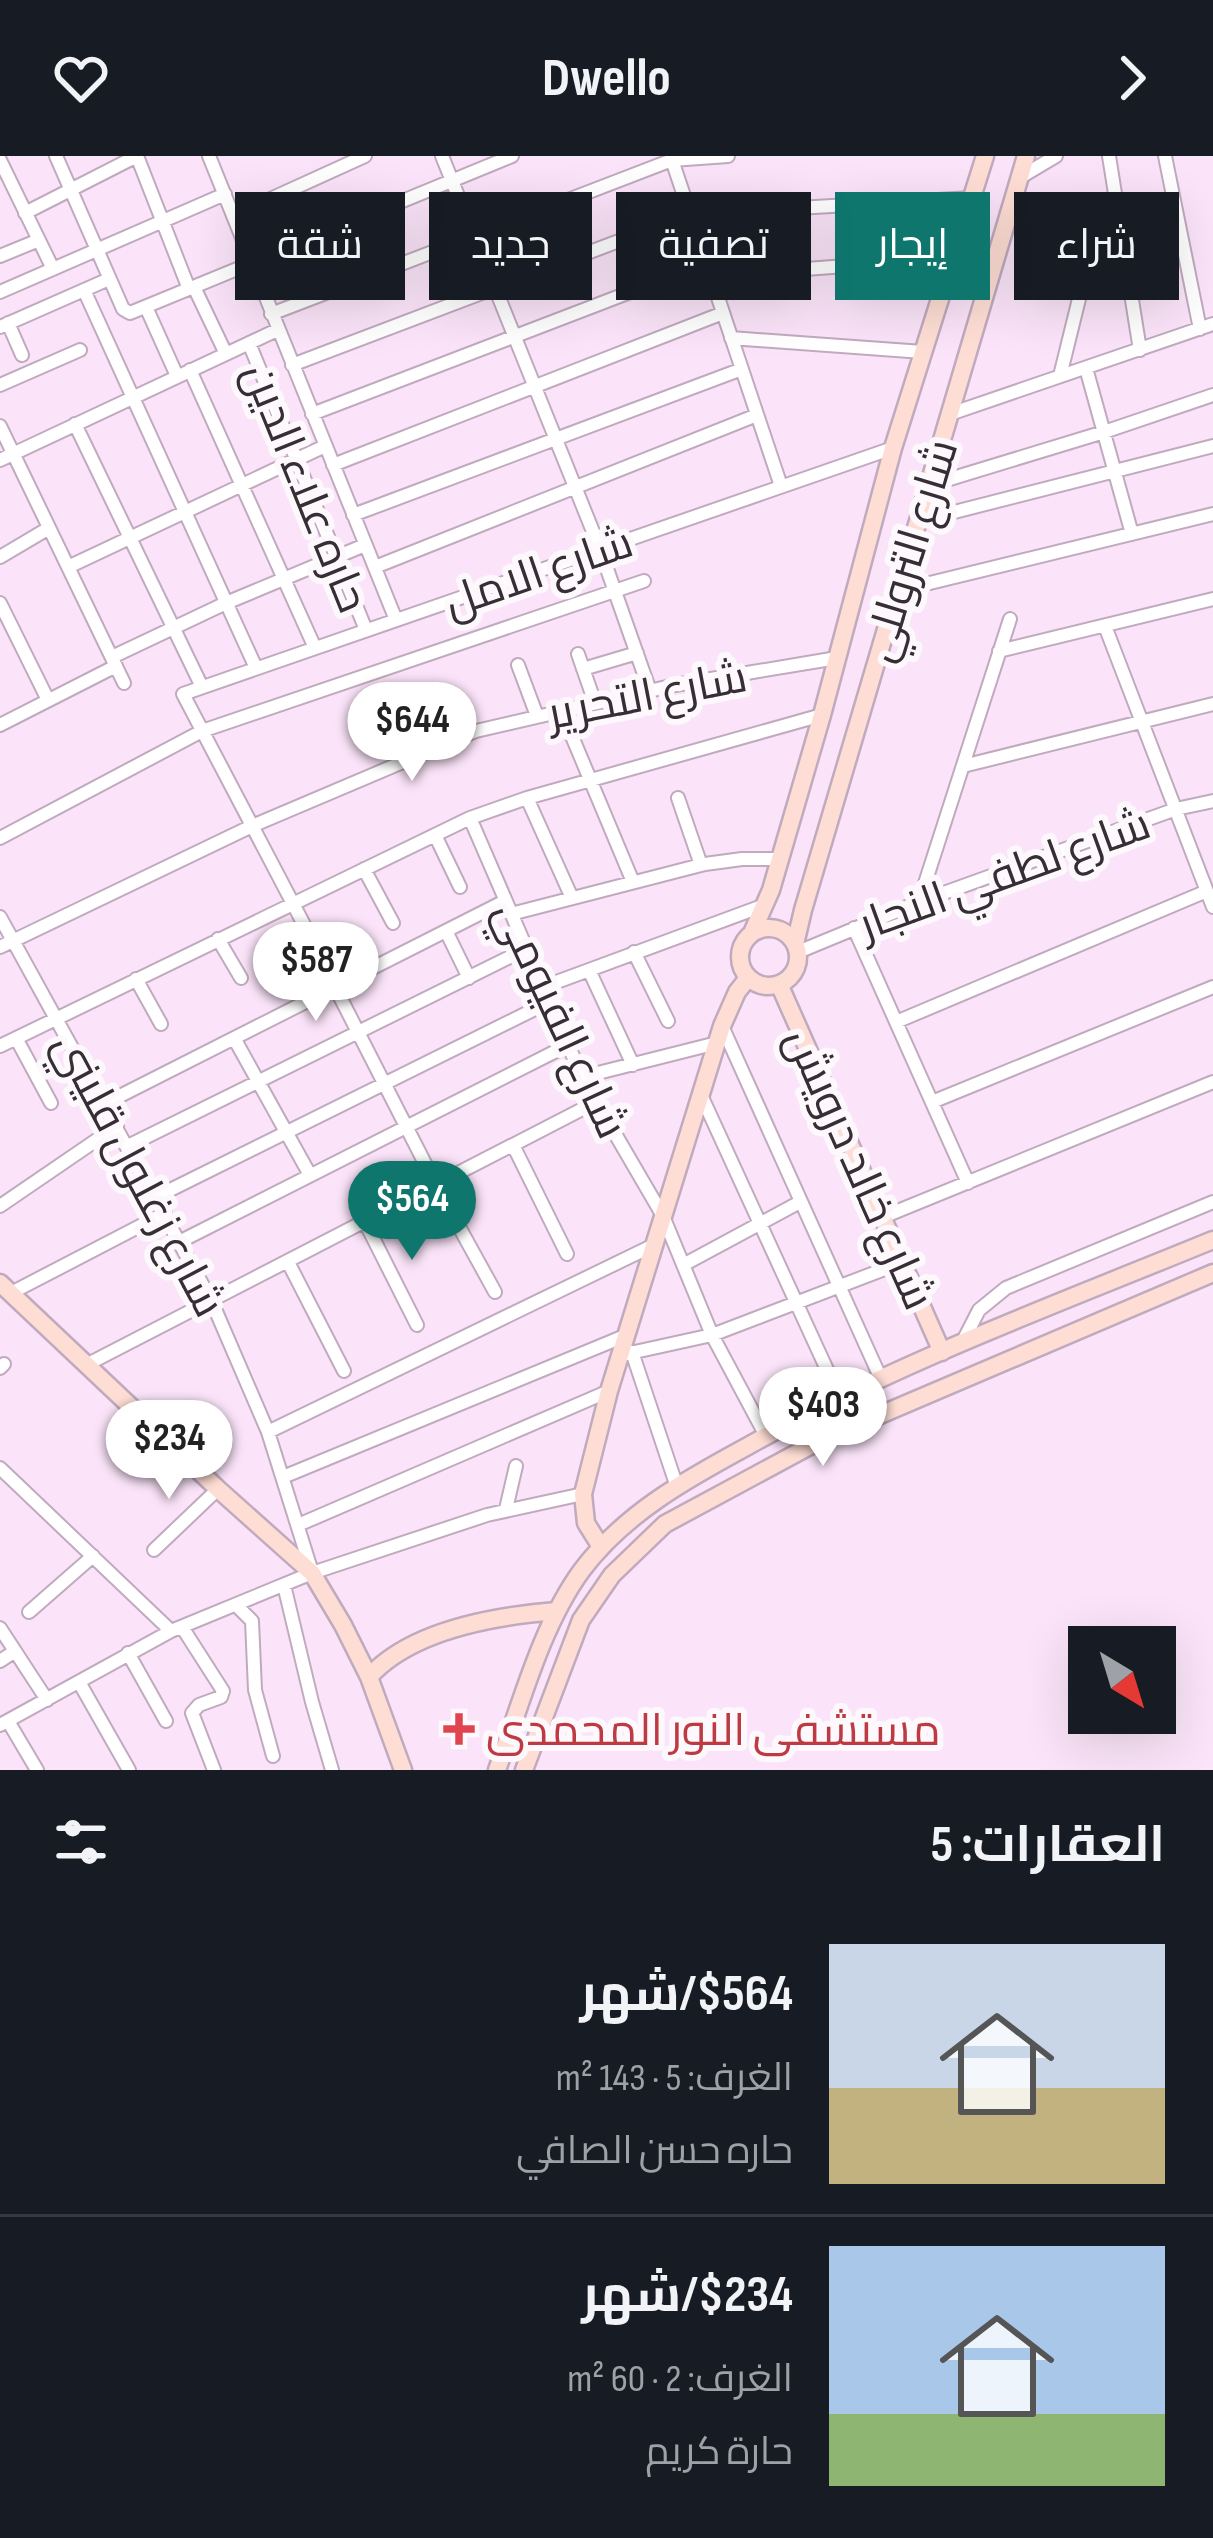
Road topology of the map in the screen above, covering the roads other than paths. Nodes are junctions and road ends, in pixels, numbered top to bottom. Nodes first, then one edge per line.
1 (56, 156) edge
2 (137, 156) edge
3 (209, 156) edge
4 (365, 156) edge
5 (442, 156) edge
6 (512, 156) edge
7 (728, 156) edge
8 (985, 156) edge
9 (1025, 156) edge
10 (1056, 156) edge
11 (1109, 156) edge
12 (1165, 156) edge
13 (671, 158) edge
14 (0, 160) edge
15 (1019, 178) junction
16 (452, 181) junction
17 (14, 189) junction
18 (70, 190) junction
19 (456, 192) edge
20 (585, 192) edge
21 (683, 192) edge
22 (974, 192) edge
23 (1115, 192) edge
24 (225, 194) junction
25 (0, 196) edge
26 (405, 200) edge
27 (26, 213) junction
28 (233, 217) junction
29 (161, 222) junction
30 (235, 223) edge
31 (39, 240) junction
32 (97, 250) junction
33 (429, 253) edge
34 (0, 256) edge
35 (52, 269) junction
36 (235, 270) edge
37 (110, 279) junction
38 (192, 288) junction
39 (84, 290) junction
40 (0, 292) edge
41 (265, 300) edge
42 (463, 300) edge
43 (500, 300) edge
44 (620, 300) edge
45 (718, 300) edge
46 (940, 300) edge
47 (1079, 300) edge
48 (1132, 300) edge
49 (146, 307) junction
50 (723, 313) junction
51 (271, 314) junction
52 (4, 325) edge
53 (1206, 327) edge
54 (278, 330) junction
55 (514, 336) junction
56 (731, 338) junction
57 (249, 343) junction
58 (80, 350) dead end
59 (1140, 350) junction
60 (923, 352) junction
61 (226, 354) junction
62 (22, 355) dead end
63 (292, 365) junction
64 (1086, 368) junction
65 (742, 369) junction
66 (184, 373) junction
67 (1060, 376) junction
68 (0, 385) edge
69 (534, 386) junction
70 (1213, 394) edge
71 (133, 397) junction
72 (312, 413) junction
73 (950, 414) junction
74 (758, 416) junction
75 (75, 424) junction
76 (0, 426) edge
77 (1104, 432) junction
78 (555, 439) junction
79 (325, 446) junction
80 (1213, 446) edge
81 (893, 448) junction
82 (6, 456) edge
83 (296, 460) junction
84 (333, 465) junction
85 (1114, 471) junction
86 (242, 485) junction
87 (930, 485) junction
88 (781, 486) junction
89 (575, 488) junction
90 (185, 512) junction
91 (1213, 514) edge
92 (353, 515) junction
93 (919, 521) junction
94 (49, 528) junction
95 (1132, 534) junction
96 (130, 538) junction
97 (365, 545) junction
98 (600, 549) junction
99 (0, 557) edge
100 (336, 557) junction
101 (68, 567) junction
102 (374, 567) junction
103 (284, 578) junction
104 (644, 581) dead end
105 (897, 591) junction
106 (616, 592) junction
107 (1213, 599) edge
108 (0, 603) edge
109 (226, 603) junction
110 (1010, 619) dead end
111 (396, 620) junction
112 (1106, 626) junction
113 (172, 627) junction
114 (366, 630) junction
115 (315, 648) junction
116 (999, 651) junction
117 (637, 653) junction
118 (578, 654) dead end
119 (837, 658) junction
120 (114, 661) junction
121 (518, 665) dead end
122 (256, 668) junction
123 (583, 670) junction
124 (124, 683) dead end
125 (202, 687) junction
126 (650, 691) junction
127 (48, 700) junction
128 (595, 703) junction
129 (1213, 704) edge
130 (562, 710) junction
131 (537, 716) junction
132 (822, 716) junction
133 (1142, 722) junction
134 (0, 724) edge
135 (202, 731) junction
136 (963, 766) junction
137 (592, 779) junction
138 (527, 798) junction
139 (678, 798) dead end
140 (1213, 801) edge
141 (1176, 809) junction
142 (470, 818) junction
143 (252, 826) junction
144 (435, 835) junction
145 (0, 838) edge
146 (780, 859) junction
147 (701, 865) junction
148 (364, 868) junction
149 (633, 882) junction
150 (460, 886) dead end
151 (1207, 892) junction
152 (572, 898) junction
153 (919, 902) junction
154 (292, 903) junction
155 (766, 905) junction
156 (508, 907) junction
157 (1213, 907) edge
158 (0, 917) edge
159 (393, 922) dead end
160 (854, 928) junction
161 (446, 931) junction
162 (752, 933) junction
163 (218, 939) junction
164 (7, 944) edge
165 (797, 948) junction
166 (526, 949) junction
167 (634, 952) junction
168 (322, 959) dead end
169 (589, 970) junction
170 (748, 977) junction
171 (241, 978) dead end
172 (469, 978) junction
173 (136, 979) junction
174 (779, 984) junction
175 (335, 987) junction
176 (1213, 987) edge
177 (543, 988) junction
178 (549, 1002) junction
179 (57, 1018) junction
180 (668, 1021) dead end
181 (896, 1022) junction
182 (161, 1024) dead end
183 (358, 1033) junction
184 (719, 1035) junction
185 (16, 1038) junction
186 (234, 1038) junction
187 (568, 1045) junction
188 (0, 1046) edge
189 (633, 1065) junction
190 (582, 1077) junction
191 (258, 1082) junction
192 (1213, 1082) edge
193 (384, 1084) junction
194 (701, 1095) junction
195 (596, 1102) junction
196 (932, 1102) junction
197 (51, 1103) dead end
198 (104, 1104) junction
199 (117, 1126) junction
200 (406, 1127) junction
201 (286, 1132) junction
202 (513, 1145) junction
203 (128, 1146) junction
204 (310, 1175) junction
205 (968, 1183) junction
206 (436, 1185) junction
207 (156, 1197) junction
208 (800, 1202) junction
209 (1213, 1202) edge
210 (0, 1206) edge
211 (165, 1213) junction
212 (663, 1216) junction
213 (883, 1217) junction
214 (365, 1222) junction
215 (759, 1223) junction
216 (1213, 1240) edge
217 (181, 1241) junction
218 (654, 1246) junction
219 (567, 1254) dead end
220 (288, 1262) junction
221 (903, 1262) junction
222 (683, 1265) junction
223 (1213, 1273) edge
224 (838, 1287) junction
225 (6, 1288) edge
226 (495, 1292) dead end
227 (212, 1302) junction
228 (798, 1303) junction
229 (417, 1325) dead end
230 (712, 1335) junction
231 (962, 1343) junction
232 (627, 1347) junction
233 (943, 1352) junction
234 (86, 1365) junction
235 (344, 1371) dead end
236 (881, 1379) junction
237 (609, 1391) junction
238 (840, 1398) junction
239 (268, 1432) junction
240 (766, 1436) junction
241 (515, 1466) dead end
242 (0, 1468) edge
243 (284, 1477) junction
244 (677, 1486) junction
245 (218, 1489) junction
246 (583, 1494) junction
247 (506, 1509) junction
248 (298, 1525) junction
249 (601, 1547) junction
250 (154, 1550) dead end
251 (93, 1556) junction
252 (312, 1573) junction
253 (284, 1585) junction
254 (236, 1605) junction
255 (556, 1611) junction
256 (29, 1612) dead end
257 (0, 1628) edge
258 (177, 1629) junction
259 (15, 1651) junction
260 (128, 1653) junction
261 (0, 1661) edge
262 (369, 1677) junction
263 (79, 1682) junction
264 (47, 1700) junction
265 (166, 1720) dead end
266 (4, 1723) edge
267 (274, 1756) dead end
268 (37, 1770) edge
269 (129, 1770) edge
270 (214, 1770) edge
271 (332, 1770) edge
272 (403, 1770) edge
273 (497, 1770) edge
274 (524, 1770) edge

1 - 18 street
2 - 18 street
2 - 29 street
3 - 24 street
4 - 28 street
5 - 16 street
6 - 16 street
7 - 13 street
8 - 22 street, شارع التروللي
9 - 15 street, شارع التروللي
10 - 15 street
11 - 23 street
12 - 53 street
13 - 20 street
13 - 21 street
14 - 17 street
15 - 73 street, شارع التروللي
16 - 19 street
16 - 26 street
17 - 25 street
17 - 27 street
18 - 27 street
18 - 32 street
24 - 28 street
24 - 29 street
27 - 31 street
28 - 30 street
29 - 32 street
29 - 38 street
31 - 34 street
31 - 35 street
32 - 35 street
32 - 37 street
33 - 51 street
35 - 40 street
36 - 38 street
37 - 39 street
37 - 49 street
38 - 49 street
38 - 61 street
39 - 52 street
39 - 71 street
41 - 51 street
42 - 63 street
43 - 55 street
44 - 55 street
45 - 50 street
46 - 60 street, شارع التروللي
47 - 67 street
48 - 59 street
49 - 66 street
50 - 56 street
50 - 69 street
51 - 54 street
52 - 62 street
53 - 59 street
54 - 57 street
54 - 63 street
55 - 69 street
55 - 72 street
56 - 60 street
56 - 65 street
57 - 61 street
57 - 83 street, حاره علاء الدين
58 - 68 street
59 - 64 street
60 - 81 street, شارع التروللي
61 - 66 street
63 - 72 street
64 - 67 street
64 - 77 street
65 - 74 street
65 - 78 street
66 - 71 street
66 - 86 street
67 - 73 street
69 - 78 street
69 - 84 street
70 - 77 street
71 - 75 street
71 - 90 street
72 - 79 street
73 - 87 street, شارع التروللي
74 - 88 street
74 - 89 street
75 - 82 street
75 - 96 street
76 - 82 street
77 - 85 street
77 - 87 street
78 - 89 street
78 - 92 street
79 - 83 street
79 - 84 street
80 - 85 street
81 - 88 street, شارع الامل
81 - 119 street, شارع التروللي
82 - 94 street
83 - 86 street
83 - 100 street, حاره علاء الدين
84 - 92 street
85 - 93 street
85 - 95 street
86 - 90 street
86 - 103 street
87 - 93 street, شارع التروللي
88 - 98 street, شارع الامل
89 - 98 street
89 - 102 street
90 - 96 street
90 - 109 street
91 - 95 street
92 - 97 street
93 - 105 street, شارع التروللي
94 - 99 street
94 - 101 street
95 - 105 street
96 - 101 street
96 - 113 street
97 - 100 street
97 - 102 street
98 - 106 street
98 - 111 street, شارع الامل
100 - 103 street
100 - 114 street, حاره علاء الدين
101 - 120 street
102 - 111 street
103 - 109 street
103 - 115 street
104 - 106 street
105 - 165 street, شارع التروللي
106 - 117 street
106 - 135 street
107 - 112 street
108 - 127 street
109 - 113 street
109 - 122 street
110 - 116 street
111 - 114 street, شارع الامل
112 - 116 street
112 - 133 street
113 - 120 street
113 - 125 street
114 - 115 street, شارع الامل
115 - 122 street, شارع الامل
116 - 136 street
117 - 123 street
117 - 126 street
118 - 123 street
119 - 126 street, شارع التحرير
119 - 132 street, شارع التروللي
120 - 124 street
120 - 127 street
121 - 131 street
122 - 125 street, شارع الامل
123 - 128 street
125 - 135 street, شارع الامل
126 - 128 street, شارع التحرير
127 - 134 street
128 - 130 street, شارع التحرير
129 - 133 street
130 - 131 street, شارع التحرير
130 - 137 street
131 - 143 street, شارع التحرير
132 - 137 street
132 - 146 street, شارع التروللي
133 - 136 street
133 - 141 street
135 - 143 street
135 - 145 street
136 - 153 street
137 - 138 street
137 - 149 street
138 - 142 street
138 - 152 street
139 - 147 street
140 - 141 street, شارع لطفي النجار
141 - 151 street
141 - 153 street, شارع لطفي النجار
142 - 144 street
142 - 156 street, شارع الفيومي
143 - 154 street
143 - 164 street, شارع التحرير
144 - 148 street
144 - 150 street
146 - 147 street
146 - 155 street, شارع التروللي
147 - 149 street
148 - 154 street
148 - 159 street
149 - 152 street
151 - 157 street
151 - 181 street
152 - 156 street
153 - 160 street, شارع لطفي النجار
154 - 163 street
154 - 168 street
155 - 162 street, شارع التروللي
155 - 167 street
156 - 161 street
156 - 166 street, شارع الفيومي
158 - 164 street, شارع زغلول قليني
160 - 165 street, شارع لطفي النجار
160 - 181 street
161 - 172 street
161 - 175 street
162 - 165 street
162 - 170 street
163 - 171 street
163 - 173 street
164 - 179 street, شارع زغلول قليني
165 - 174 street
166 - 172 street
166 - 177 street, شارع الفيومي
167 - 169 street
167 - 180 street
169 - 177 street
169 - 189 street
170 - 174 street
170 - 184 street
172 - 183 street
173 - 179 street
173 - 182 street
174 - 213 street, شارع خالد درويش
175 - 183 street
175 - 186 street
176 - 196 street
177 - 178 street, شارع الفيومي
178 - 187 street, شارع الفيومي
178 - 193 street
179 - 185 street
179 - 198 street, شارع زغلول قليني
181 - 196 street
183 - 191 street
183 - 193 street
184 - 189 street
184 - 194 street
184 - 208 street
185 - 188 street
185 - 197 street
186 - 191 street
186 - 198 street
187 - 190 street, شارع الفيومي
187 - 200 street
189 - 190 street
190 - 195 street, شارع الفيومي
191 - 201 street
191 - 203 street
192 - 205 street
193 - 200 street
193 - 201 street
194 - 212 street
194 - 215 street
195 - 202 street
195 - 212 street, شارع الفيومي
196 - 205 street
198 - 199 street, شارع زغلول قليني
199 - 203 street, شارع زغلول قليني
199 - 210 street
200 - 204 street
200 - 206 street
201 - 204 street
201 - 207 street
202 - 206 street
202 - 219 street
203 - 207 street, شارع زغلول قليني
204 - 217 street
205 - 213 street
206 - 214 street
206 - 226 street
207 - 211 street, شارع زغلول قليني
208 - 215 street
208 - 224 street
209 - 231 street
211 - 217 street, شارع زغلول قليني
211 - 225 street
212 - 218 street
212 - 222 street, شارع الفيومي
213 - 221 street, شارع خالد درويش
214 - 220 street
214 - 229 street
215 - 222 street
215 - 228 street
216 - 231 street
217 - 227 street, شارع زغلول قليني
218 - 232 street
218 - 239 street
220 - 227 street
220 - 235 street
221 - 224 street
221 - 233 street, شارع خالد درويش
222 - 230 street, شارع الفيومي
223 - 274 street
224 - 228 street
224 - 236 street
225 - 234 street
227 - 234 street
227 - 239 street, شارع زغلول قليني
228 - 230 street
228 - 238 street
230 - 232 street
230 - 240 street, شارع الفيومي
231 - 233 street
232 - 237 street
232 - 243 street
232 - 244 street
233 - 236 street
234 - 245 street
236 - 238 street
237 - 246 street
237 - 248 street
238 - 240 street
239 - 243 street, شارع زغلول قليني
240 - 244 street
241 - 247 street
242 - 251 street
243 - 248 street, شارع زغلول قليني
244 - 249 street
245 - 250 street
245 - 252 street
246 - 247 street
246 - 249 street
247 - 252 street
248 - 252 street, شارع زغلول قليني
249 - 255 street
251 - 256 street
251 - 258 street
252 - 253 street
252 - 262 street
253 - 254 street
253 - 271 street
254 - 258 street
254 - 267 street
255 - 262 street
255 - 273 street
257 - 259 street
258 - 260 street
258 - 270 street
259 - 261 street
259 - 264 street
260 - 263 street
260 - 265 street
262 - 272 street
263 - 264 street
263 - 269 street
264 - 266 street
266 - 268 street

